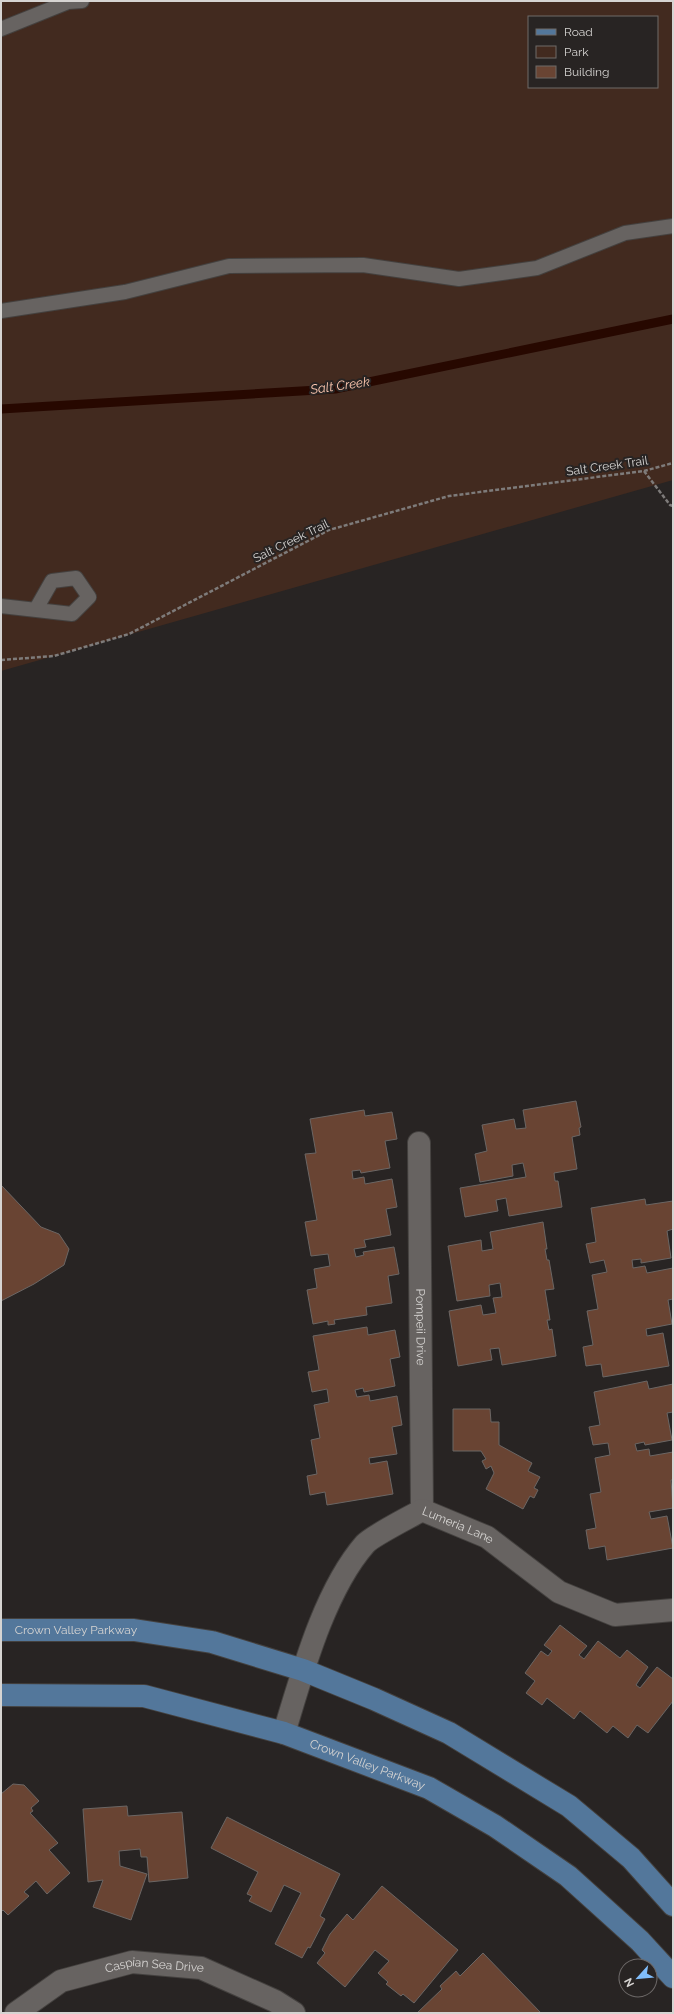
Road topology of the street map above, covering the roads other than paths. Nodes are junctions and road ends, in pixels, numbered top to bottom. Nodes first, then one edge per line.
1 (82, 1) edge
2 (1, 29) edge
3 (673, 226) edge
4 (1, 311) edge
5 (1, 606) edge
6 (36, 609) dead end
7 (419, 1143) dead end
8 (422, 1510) junction
9 (673, 1610) edge
10 (1, 1630) edge
11 (303, 1670) junction
12 (1, 1695) edge
13 (284, 1733) junction
14 (673, 1904) edge
15 (673, 1978) edge
16 (16, 2013) edge
17 (294, 2013) edge

1 - 2 lane
3 - 4 lane
5 - 6 lane
7 - 8 street, Pompeii Drive
8 - 9 street, Lumeria Lane
8 - 11 street, Lumeria Lane
10 - 11 main road, Crown Valley Parkway
11 - 13 street, Lumeria Lane
11 - 14 main road, Crown Valley Parkway
12 - 13 main road, Crown Valley Parkway
13 - 15 main road, Crown Valley Parkway
16 - 17 street, Caspian Sea Drive

